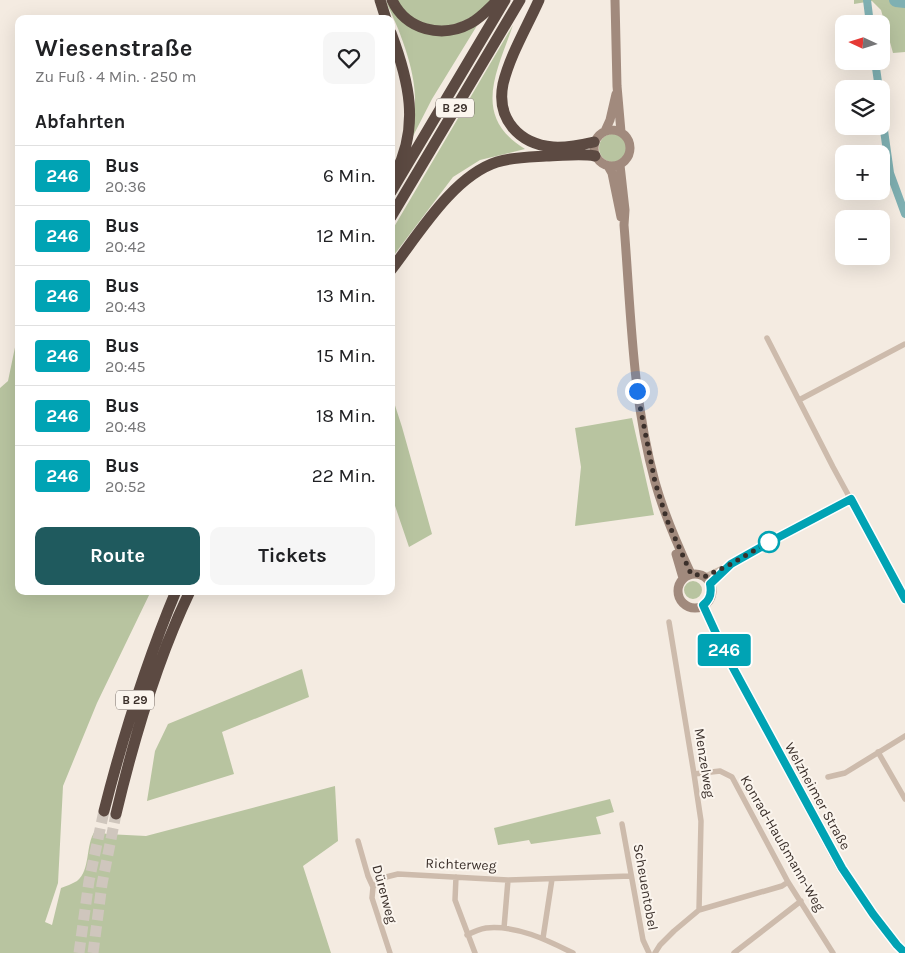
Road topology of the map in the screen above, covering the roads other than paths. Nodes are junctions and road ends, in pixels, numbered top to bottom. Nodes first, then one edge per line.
1 (380, 0) edge
2 (392, 0) edge
3 (498, 0) edge
4 (505, 0) edge
5 (520, 0) edge
6 (539, 0) edge
7 (615, 0) edge
8 (385, 15) edge
9 (395, 43) edge
10 (618, 86) junction
11 (605, 131) junction
12 (621, 132) junction
13 (594, 142) junction
14 (596, 156) junction
15 (620, 165) junction
16 (608, 166) junction
17 (395, 173) edge
18 (395, 185) edge
19 (395, 210) edge
20 (624, 225) junction
21 (395, 265) edge
22 (767, 338) dead end
23 (905, 344) edge
24 (799, 400) junction
25 (851, 499) junction
26 (687, 576) junction
27 (707, 580) junction
28 (174, 595) edge
29 (188, 595) edge
30 (905, 599) edge
31 (700, 606) junction
32 (669, 622) dead end
33 (905, 736) edge
34 (878, 752) junction
35 (694, 774) junction
36 (828, 778) dead end
37 (905, 799) edge
38 (104, 812) tunnel mouth
39 (116, 814) tunnel mouth
40 (622, 824) dead end
41 (358, 841) dead end
42 (631, 876) junction
43 (456, 877) junction
44 (552, 879) junction
45 (508, 880) junction
46 (788, 882) junction
47 (373, 887) junction
48 (800, 901) junction
49 (699, 910) junction
50 (504, 928) junction
51 (467, 935) junction
52 (544, 938) junction
53 (899, 949) edge
54 (390, 953) edge
55 (475, 953) edge
56 (573, 953) edge
57 (649, 953) edge
58 (655, 953) edge
59 (734, 953) edge
60 (833, 953) edge
61 (905, 953) edge

1 - 8 highway
2 - 3 highway
4 - 18 highway, B 29
5 - 19 highway, B 29
6 - 13 highway
7 - 10 main road
9 - 17 highway
10 - 11 main road
10 - 12 main road
11 - 12 main road
11 - 13 main road
12 - 15 main road
13 - 14 main road
14 - 16 main road
14 - 21 highway
15 - 16 main road
15 - 20 main road
16 - 20 main road
20 - 26 main road
22 - 24 street
23 - 24 street
24 - 25 street
25 - 27 street
25 - 30 street
26 - 27 main road
26 - 31 main road
27 - 31 main road
28 - 38 highway, B 29
29 - 39 highway, B 29
31 - 53 main road, Welzheimer Straße
32 - 35 street, Menzelweg
33 - 34 street
34 - 36 street
34 - 37 street
35 - 46 street, Konrad-Haußmann-Weg
35 - 49 street, Menzelweg
40 - 42 street, Scheuentobel
41 - 47 street, Dürerweg
42 - 44 street, Richterweg
42 - 57 street, Scheuentobel
43 - 45 street, Richterweg
43 - 47 street, Richterweg
43 - 51 street
44 - 45 street, Richterweg
44 - 52 street
45 - 50 street
46 - 48 street, Konrad-Haußmann-Weg
46 - 49 street
47 - 54 street, Dürerweg
48 - 59 street
48 - 60 street, Konrad-Haußmann-Weg
49 - 58 street
50 - 51 street
50 - 52 street
51 - 55 street
52 - 56 street
53 - 61 main road, Welzheimer Straße

